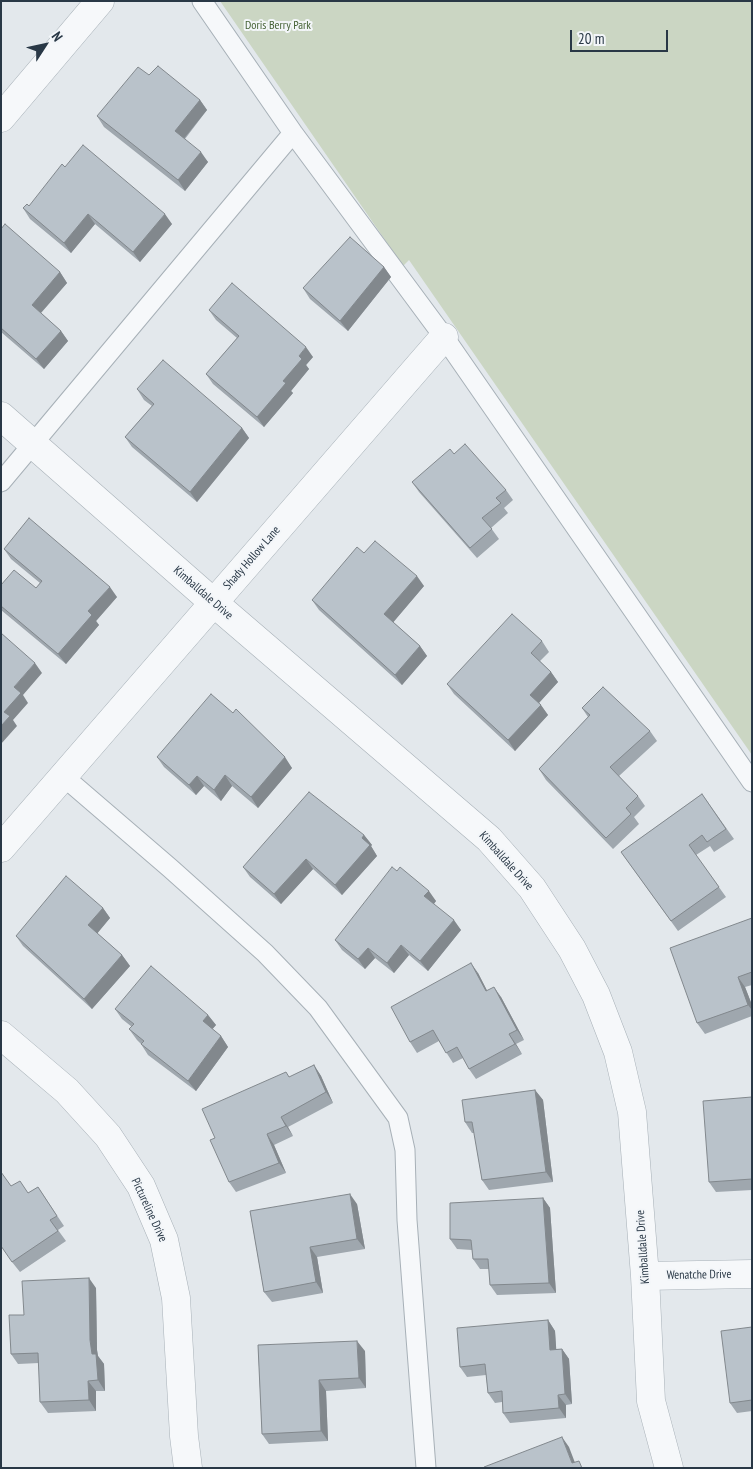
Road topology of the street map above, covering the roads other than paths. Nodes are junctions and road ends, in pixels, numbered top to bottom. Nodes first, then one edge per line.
1 (100, 1) edge
2 (202, 1) edge
3 (1, 118) edge
4 (293, 133) junction
5 (444, 337) junction
6 (1, 416) edge
7 (34, 444) junction
8 (1, 482) edge
9 (214, 602) junction
10 (63, 776) junction
11 (752, 782) edge
12 (1, 848) edge
13 (1, 1035) edge
14 (752, 1274) edge
15 (645, 1276) junction
16 (188, 1468) edge
17 (426, 1468) edge
18 (669, 1468) edge

1 - 3 street
2 - 4 lane
4 - 5 lane
4 - 7 lane
5 - 9 street, Shady Hollow Lane
5 - 11 lane
6 - 7 street, Kimballdale Drive
7 - 8 lane
7 - 9 street, Kimballdale Drive
9 - 10 street, Shady Hollow Lane
9 - 15 street, Kimballdale Drive
10 - 12 street, Shady Hollow Lane
10 - 17 lane
13 - 16 street, Pictureline Drive
14 - 15 street, Wenatche Drive
15 - 18 street, Kimballdale Drive

